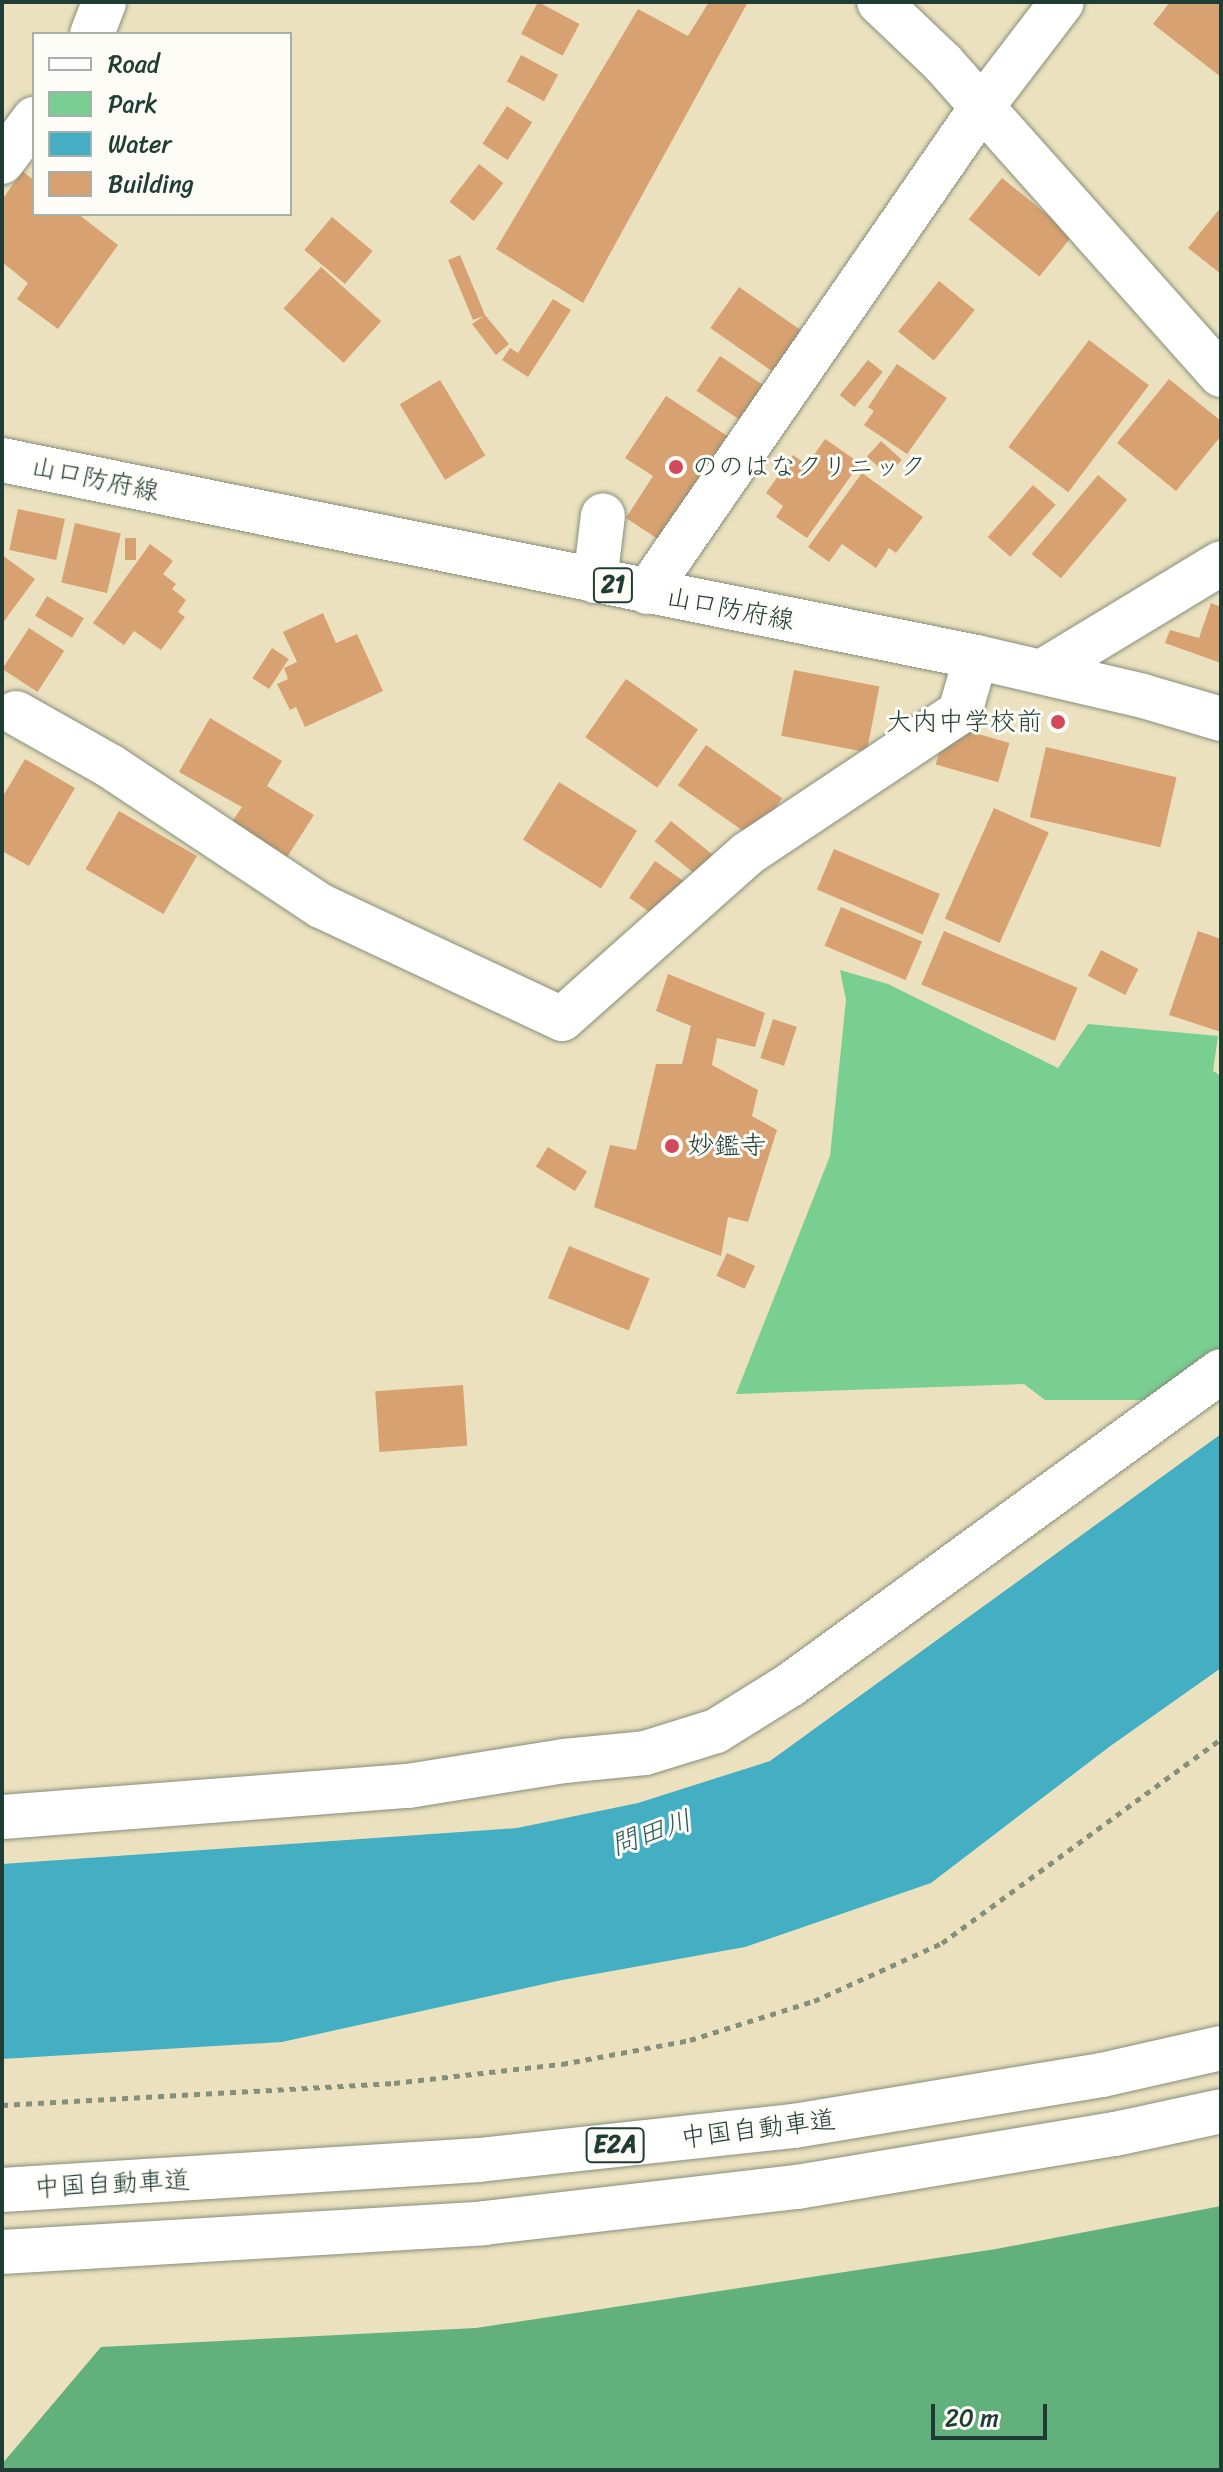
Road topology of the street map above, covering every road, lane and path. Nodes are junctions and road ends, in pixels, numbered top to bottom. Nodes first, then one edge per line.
1 (104, 2) edge
2 (1062, 2) edge
3 (887, 24) edge
4 (93, 32) edge
5 (981, 108) junction
6 (32, 122) edge
7 (2, 162) edge
8 (1221, 375) edge
9 (2, 460) edge
10 (603, 515) dead end
11 (1221, 563) edge
12 (595, 581) junction
13 (647, 592) junction
14 (976, 657) junction
15 (1043, 671) junction
16 (1221, 719) edge
17 (7, 720) edge
18 (1221, 1371) edge
19 (1221, 1739) edge
20 (2, 1817) edge
21 (1221, 2048) edge
22 (2, 2105) edge
23 (1221, 2111) edge
24 (2, 2190) edge
25 (2, 2252) edge

1 - 4 main road
2 - 5 main road
3 - 5 main road
5 - 8 main road
5 - 13 main road
6 - 7 main road
9 - 12 main road, 山口防府線 / 21
10 - 12 main road
11 - 15 main road
12 - 13 main road, 山口防府線 / 21
13 - 14 main road, 山口防府線 / 21
14 - 15 main road, 山口防府線 / 21
14 - 17 main road
15 - 16 main road, 山口防府線 / 21
18 - 20 main road
19 - 22 path
21 - 24 main road, 中国自動車道 / E2A
23 - 25 main road

